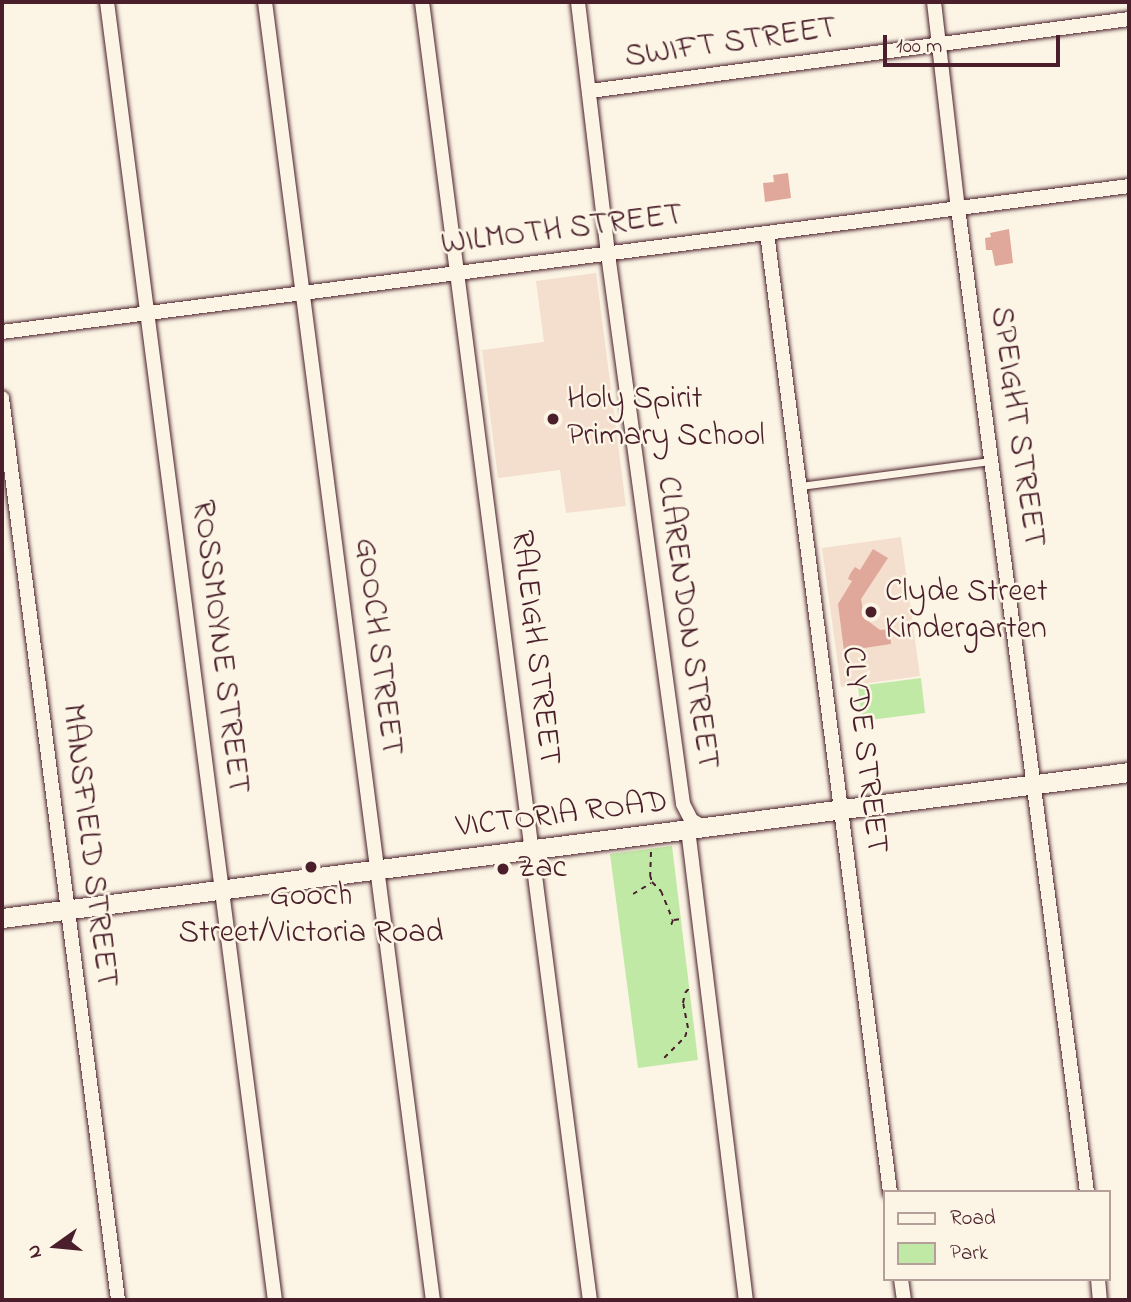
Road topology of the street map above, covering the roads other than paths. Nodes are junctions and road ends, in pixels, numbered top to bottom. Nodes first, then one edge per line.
1 (107, 2) edge
2 (265, 2) edge
3 (422, 2) edge
4 (579, 2) edge
5 (934, 2) edge
6 (1129, 19) edge
7 (940, 44) junction
8 (590, 91) junction
9 (1129, 186) edge
10 (958, 208) junction
11 (767, 233) junction
12 (608, 254) junction
13 (458, 272) junction
14 (303, 293) junction
15 (148, 313) junction
16 (2, 332) edge
17 (2, 398) edge
18 (992, 461) junction
19 (800, 486) junction
20 (1129, 772) edge
21 (1035, 784) junction
22 (844, 811) junction
23 (695, 828) junction
24 (531, 850) junction
25 (377, 869) junction
26 (222, 889) junction
27 (67, 909) junction
28 (2, 918) edge
29 (890, 1190) edge
30 (1087, 1190) edge
31 (901, 1281) edge
32 (1098, 1281) edge
33 (118, 1300) edge
34 (275, 1300) edge
35 (433, 1300) edge
36 (590, 1300) edge
37 (746, 1300) edge
38 (904, 1300) edge
39 (1100, 1300) edge

1 - 15 street, ROSSMOYNE STREET
2 - 14 street, GOOCH STREET
3 - 13 street, RALEIGH STREET
4 - 8 street, CLARENDON STREET
5 - 7 street, SPEIGHT STREET
6 - 7 street, SWIFT STREET
7 - 8 street, SWIFT STREET
7 - 10 street, SPEIGHT STREET
8 - 12 street, CLARENDON STREET
9 - 10 street, WILMOTH STREET
10 - 11 street, WILMOTH STREET
10 - 18 street, SPEIGHT STREET
11 - 12 street, WILMOTH STREET
11 - 19 street, CLYDE STREET
12 - 13 street, WILMOTH STREET
12 - 23 street, CLARENDON STREET
13 - 14 street, WILMOTH STREET
13 - 24 street, RALEIGH STREET
14 - 15 street, WILMOTH STREET
14 - 25 street, GOOCH STREET
15 - 16 street, WILMOTH STREET
15 - 26 street, ROSSMOYNE STREET
17 - 27 street, MANSFIELD STREET
18 - 19 lane
18 - 21 street, SPEIGHT STREET
19 - 22 street, CLYDE STREET
20 - 21 street, VICTORIA ROAD
21 - 22 street, VICTORIA ROAD
21 - 30 street, SPEIGHT STREET
22 - 23 street, VICTORIA ROAD
22 - 29 street, CLYDE STREET
23 - 24 street, VICTORIA ROAD
23 - 37 street
24 - 25 street, VICTORIA ROAD
24 - 36 street, RALEIGH STREET
25 - 26 street, VICTORIA ROAD
25 - 35 street, GOOCH STREET
26 - 27 street, VICTORIA ROAD
26 - 34 street, ROSSMOYNE STREET
27 - 28 street, VICTORIA ROAD
27 - 33 street, MANSFIELD STREET
31 - 38 street
32 - 39 street

